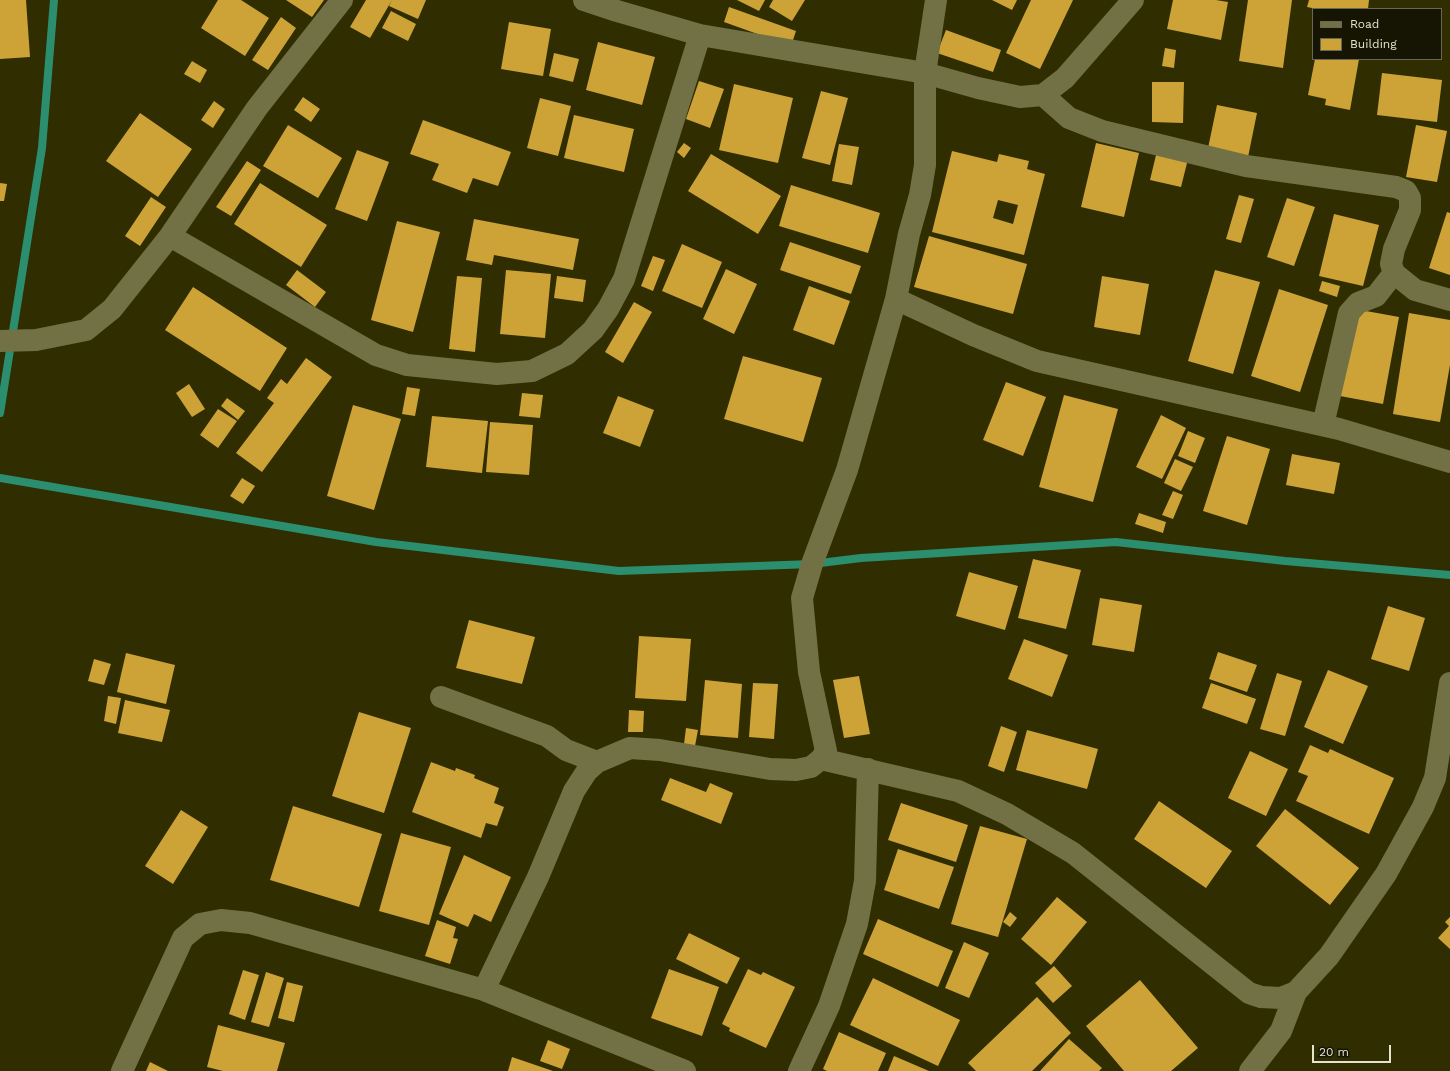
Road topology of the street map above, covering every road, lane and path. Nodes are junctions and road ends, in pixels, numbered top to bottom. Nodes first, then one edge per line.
1 (342, 0) edge
2 (584, 0) edge
3 (936, 0) edge
4 (1133, 0) edge
5 (700, 35) junction
6 (925, 72) junction
7 (1043, 95) junction
8 (170, 236) junction
9 (1394, 273) junction
10 (896, 299) junction
11 (1450, 300) edge
12 (1, 341) edge
13 (1323, 425) junction
14 (1450, 462) edge
15 (1450, 683) edge
16 (441, 697) dead end
17 (822, 759) junction
18 (597, 762) junction
19 (868, 769) junction
20 (484, 990) junction
21 (1296, 992) junction
22 (122, 1071) edge
23 (685, 1071) edge
24 (799, 1071) edge
25 (1250, 1071) edge

1 - 8 street
2 - 5 street
3 - 6 street
4 - 7 street
5 - 6 street
5 - 8 street
6 - 7 street
6 - 10 street
7 - 9 street
8 - 12 street
9 - 11 street
9 - 13 street
10 - 13 street
10 - 17 street
13 - 14 street
15 - 21 street
16 - 18 street
17 - 18 street
17 - 19 street
18 - 20 street
19 - 21 street
19 - 24 street
20 - 22 street
20 - 23 street
21 - 25 street

